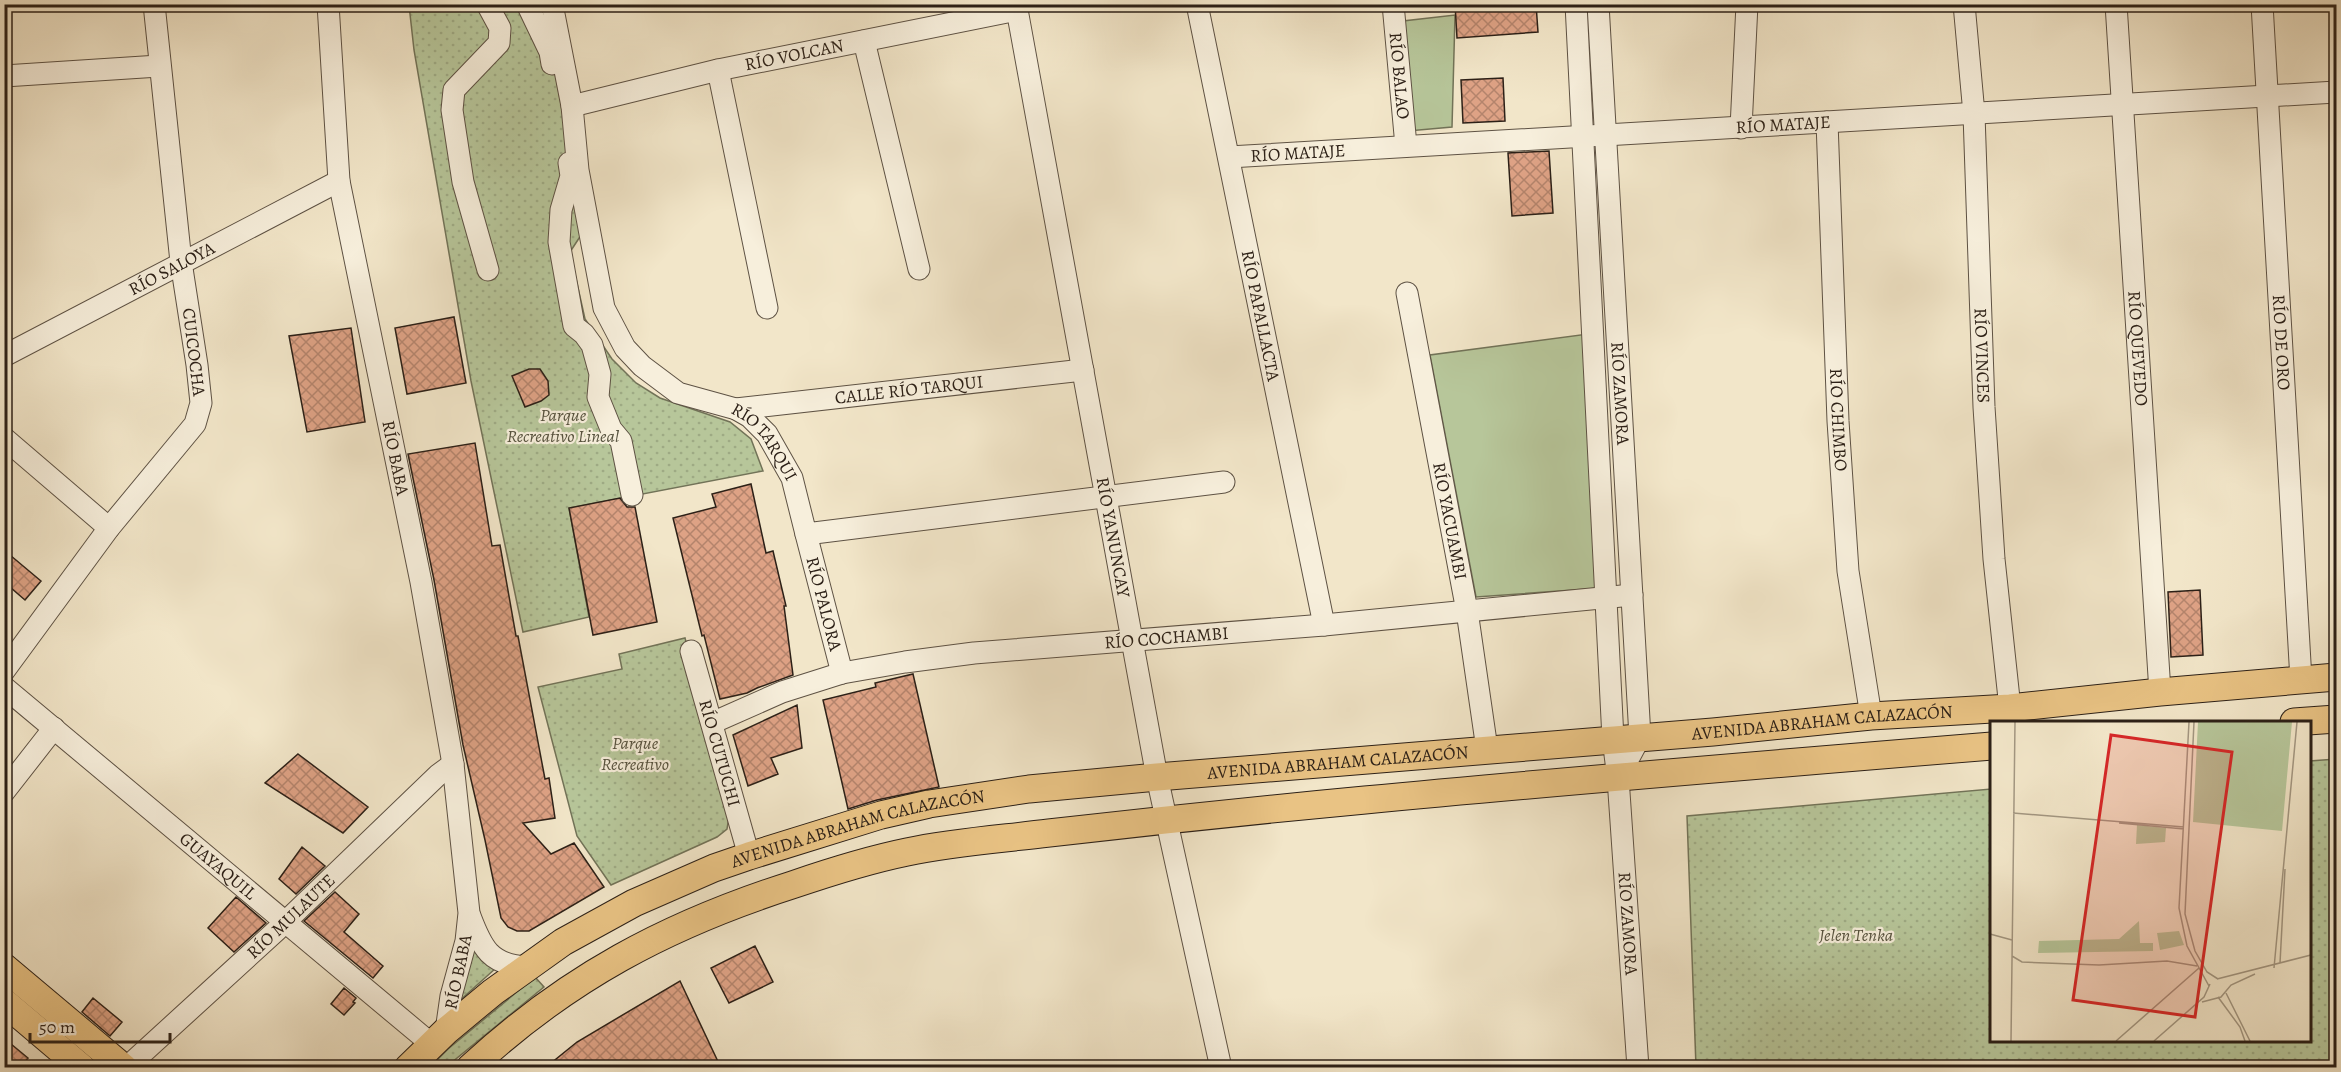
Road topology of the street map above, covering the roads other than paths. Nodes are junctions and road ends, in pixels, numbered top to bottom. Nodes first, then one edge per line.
1 (154, 4) edge
2 (328, 4) edge
3 (487, 4) edge
4 (527, 4) edge
5 (552, 4) edge
6 (1197, 4) edge
7 (1394, 4) edge
8 (1576, 4) edge
9 (1598, 4) edge
10 (1747, 4) edge
11 (1964, 4) edge
12 (2116, 4) edge
13 (2262, 4) edge
14 (1017, 7) edge
15 (864, 41) junction
16 (159, 66) junction
17 (718, 70) junction
18 (4, 76) edge
19 (2337, 92) edge
20 (2267, 96) junction
21 (2123, 105) junction
22 (572, 106) junction
23 (1974, 114) junction
24 (1827, 122) junction
25 (1742, 128) junction
26 (1606, 134) junction
27 (1583, 136) junction
28 (1406, 146) junction
29 (1228, 157) junction
30 (339, 181) junction
31 (181, 262) junction
32 (919, 269) dead end
33 (488, 270) dead end
34 (1407, 293) dead end
35 (767, 308) dead end
36 (4, 356) edge
37 (1083, 370) junction
38 (736, 410) junction
39 (4, 438) edge
40 (1224, 482) dead end
41 (632, 495) dead end
42 (1106, 498) junction
43 (109, 528) junction
44 (806, 534) junction
45 (1632, 595) junction
46 (1607, 598) junction
47 (1467, 611) junction
48 (1324, 625) junction
49 (1132, 639) junction
50 (691, 651) dead end
51 (4, 671) edge
52 (842, 673) junction
53 (2337, 677) edge
54 (2301, 680) junction
55 (4, 687) edge
56 (2160, 692) junction
57 (2010, 708) junction
58 (1871, 716) junction
59 (2337, 719) edge
60 (2311, 721) edge
61 (712, 723) junction
62 (54, 728) junction
63 (1640, 737) junction
64 (1613, 739) junction
65 (1990, 746) edge
66 (1488, 749) junction
67 (453, 764) junction
68 (1157, 777) junction
69 (1618, 778) junction
70 (4, 792) edge
71 (1166, 819) junction
72 (749, 856) junction
73 (469, 913) junction
74 (284, 922) junction
75 (534, 963) junction
76 (4, 966) edge
77 (564, 992) junction
78 (4, 1002) edge
79 (439, 1037) junction
80 (82, 1068) edge
81 (125, 1068) edge
82 (408, 1068) edge
83 (470, 1068) edge
84 (1221, 1068) edge
85 (1638, 1068) edge

1 - 16 street, CUICOCHA
2 - 30 street, RÍO BABA
3 - 33 street
4 - 41 street
5 - 22 street, RÍO TARQUI
6 - 29 street, RÍO PAPALLACTA
7 - 28 street, RÍO BALAO
8 - 27 street, RÍO ZAMORA
9 - 26 street, RÍO ZAMORA
10 - 25 street
11 - 23 street, RÍO VINCES
12 - 21 street, RÍO QUEVEDO
13 - 20 street, RÍO DE ORO
14 - 15 street, RÍO VOLCAN
14 - 37 street, RÍO YANUNCAY
15 - 17 street, RÍO VOLCAN
15 - 32 street
16 - 18 street
16 - 31 street, CUICOCHA
17 - 22 street, RÍO VOLCAN
17 - 35 street
19 - 20 street, RÍO MATAJE
20 - 21 street, RÍO MATAJE
20 - 54 street, RÍO DE ORO
21 - 23 street, RÍO MATAJE
21 - 56 street, RÍO QUEVEDO
22 - 38 street, RÍO TARQUI
23 - 24 street, RÍO MATAJE
23 - 57 street, RÍO VINCES
24 - 25 street, RÍO MATAJE
24 - 58 street, RÍO CHIMBO
25 - 26 street, RÍO MATAJE
26 - 27 street, RÍO MATAJE
26 - 45 street, RÍO ZAMORA
27 - 28 street, RÍO MATAJE
27 - 46 street, RÍO ZAMORA
28 - 29 street, RÍO MATAJE
29 - 48 street, RÍO PAPALLACTA
30 - 31 street, RÍO SALOYA
30 - 67 street, RÍO BABA
31 - 36 street, RÍO SALOYA
31 - 43 street, CUICOCHA
34 - 47 street, RÍO YACUAMBI
37 - 38 street, CALLE RÍO TARQUI
37 - 42 street, RÍO YANUNCAY
38 - 44 street, RÍO TARQUI
39 - 43 street
40 - 42 street
42 - 44 street
42 - 49 street, RÍO YANUNCAY
43 - 51 street, CUICOCHA
44 - 52 street, RÍO PALORA
45 - 46 street, RÍO COCHAMBI
45 - 63 street, RÍO ZAMORA
46 - 47 street, RÍO COCHAMBI
46 - 64 street, RÍO ZAMORA
47 - 48 street, RÍO COCHAMBI
47 - 66 street, RÍO YACUAMBI
48 - 49 street, RÍO COCHAMBI
49 - 52 street, RÍO COCHAMBI
49 - 68 street, RÍO YANUNCAY
50 - 61 street, RÍO CUTUCHI
52 - 61 street, RÍO COCHAMBI
53 - 54 main road, AVENIDA ABRAHAM CALAZACÓN
54 - 56 main road, AVENIDA ABRAHAM CALAZACÓN
55 - 62 street, GUAYAQUIL
56 - 57 main road, AVENIDA ABRAHAM CALAZACÓN
57 - 58 main road, AVENIDA ABRAHAM CALAZACÓN
58 - 63 main road, AVENIDA ABRAHAM CALAZACÓN
59 - 60 main road
61 - 72 street, RÍO CUTUCHI
62 - 70 street
62 - 74 street, GUAYAQUIL
63 - 64 main road, AVENIDA ABRAHAM CALAZACÓN
63 - 69 street
64 - 66 main road, AVENIDA ABRAHAM CALAZACÓN
64 - 69 street, RÍO ZAMORA
65 - 69 main road, AVENIDA ABRAHAM CALAZACÓN
66 - 68 main road, AVENIDA ABRAHAM CALAZACÓN
67 - 73 street, RÍO BABA
67 - 74 street, RÍO MULAUTE
68 - 71 street, RÍO YANUNCAY
68 - 72 main road, AVENIDA ABRAHAM CALAZACÓN
69 - 71 main road, AVENIDA ABRAHAM CALAZACÓN
69 - 85 street, RÍO ZAMORA
71 - 77 main road, AVENIDA ABRAHAM CALAZACÓN
71 - 84 street, RÍO YANUNCAY
72 - 75 main road, AVENIDA ABRAHAM CALAZACÓN
73 - 75 street, RÍO BABA
73 - 79 street, RÍO BABA
74 - 79 street, GUAYAQUIL
74 - 81 street, RÍO MULAUTE
75 - 77 main road
75 - 79 main road, AVENIDA ABRAHAM CALAZACÓN
76 - 81 main road
77 - 83 main road, AVENIDA ABRAHAM CALAZACÓN
78 - 80 main road
79 - 82 main road, AVENIDA ABRAHAM CALAZACÓN

